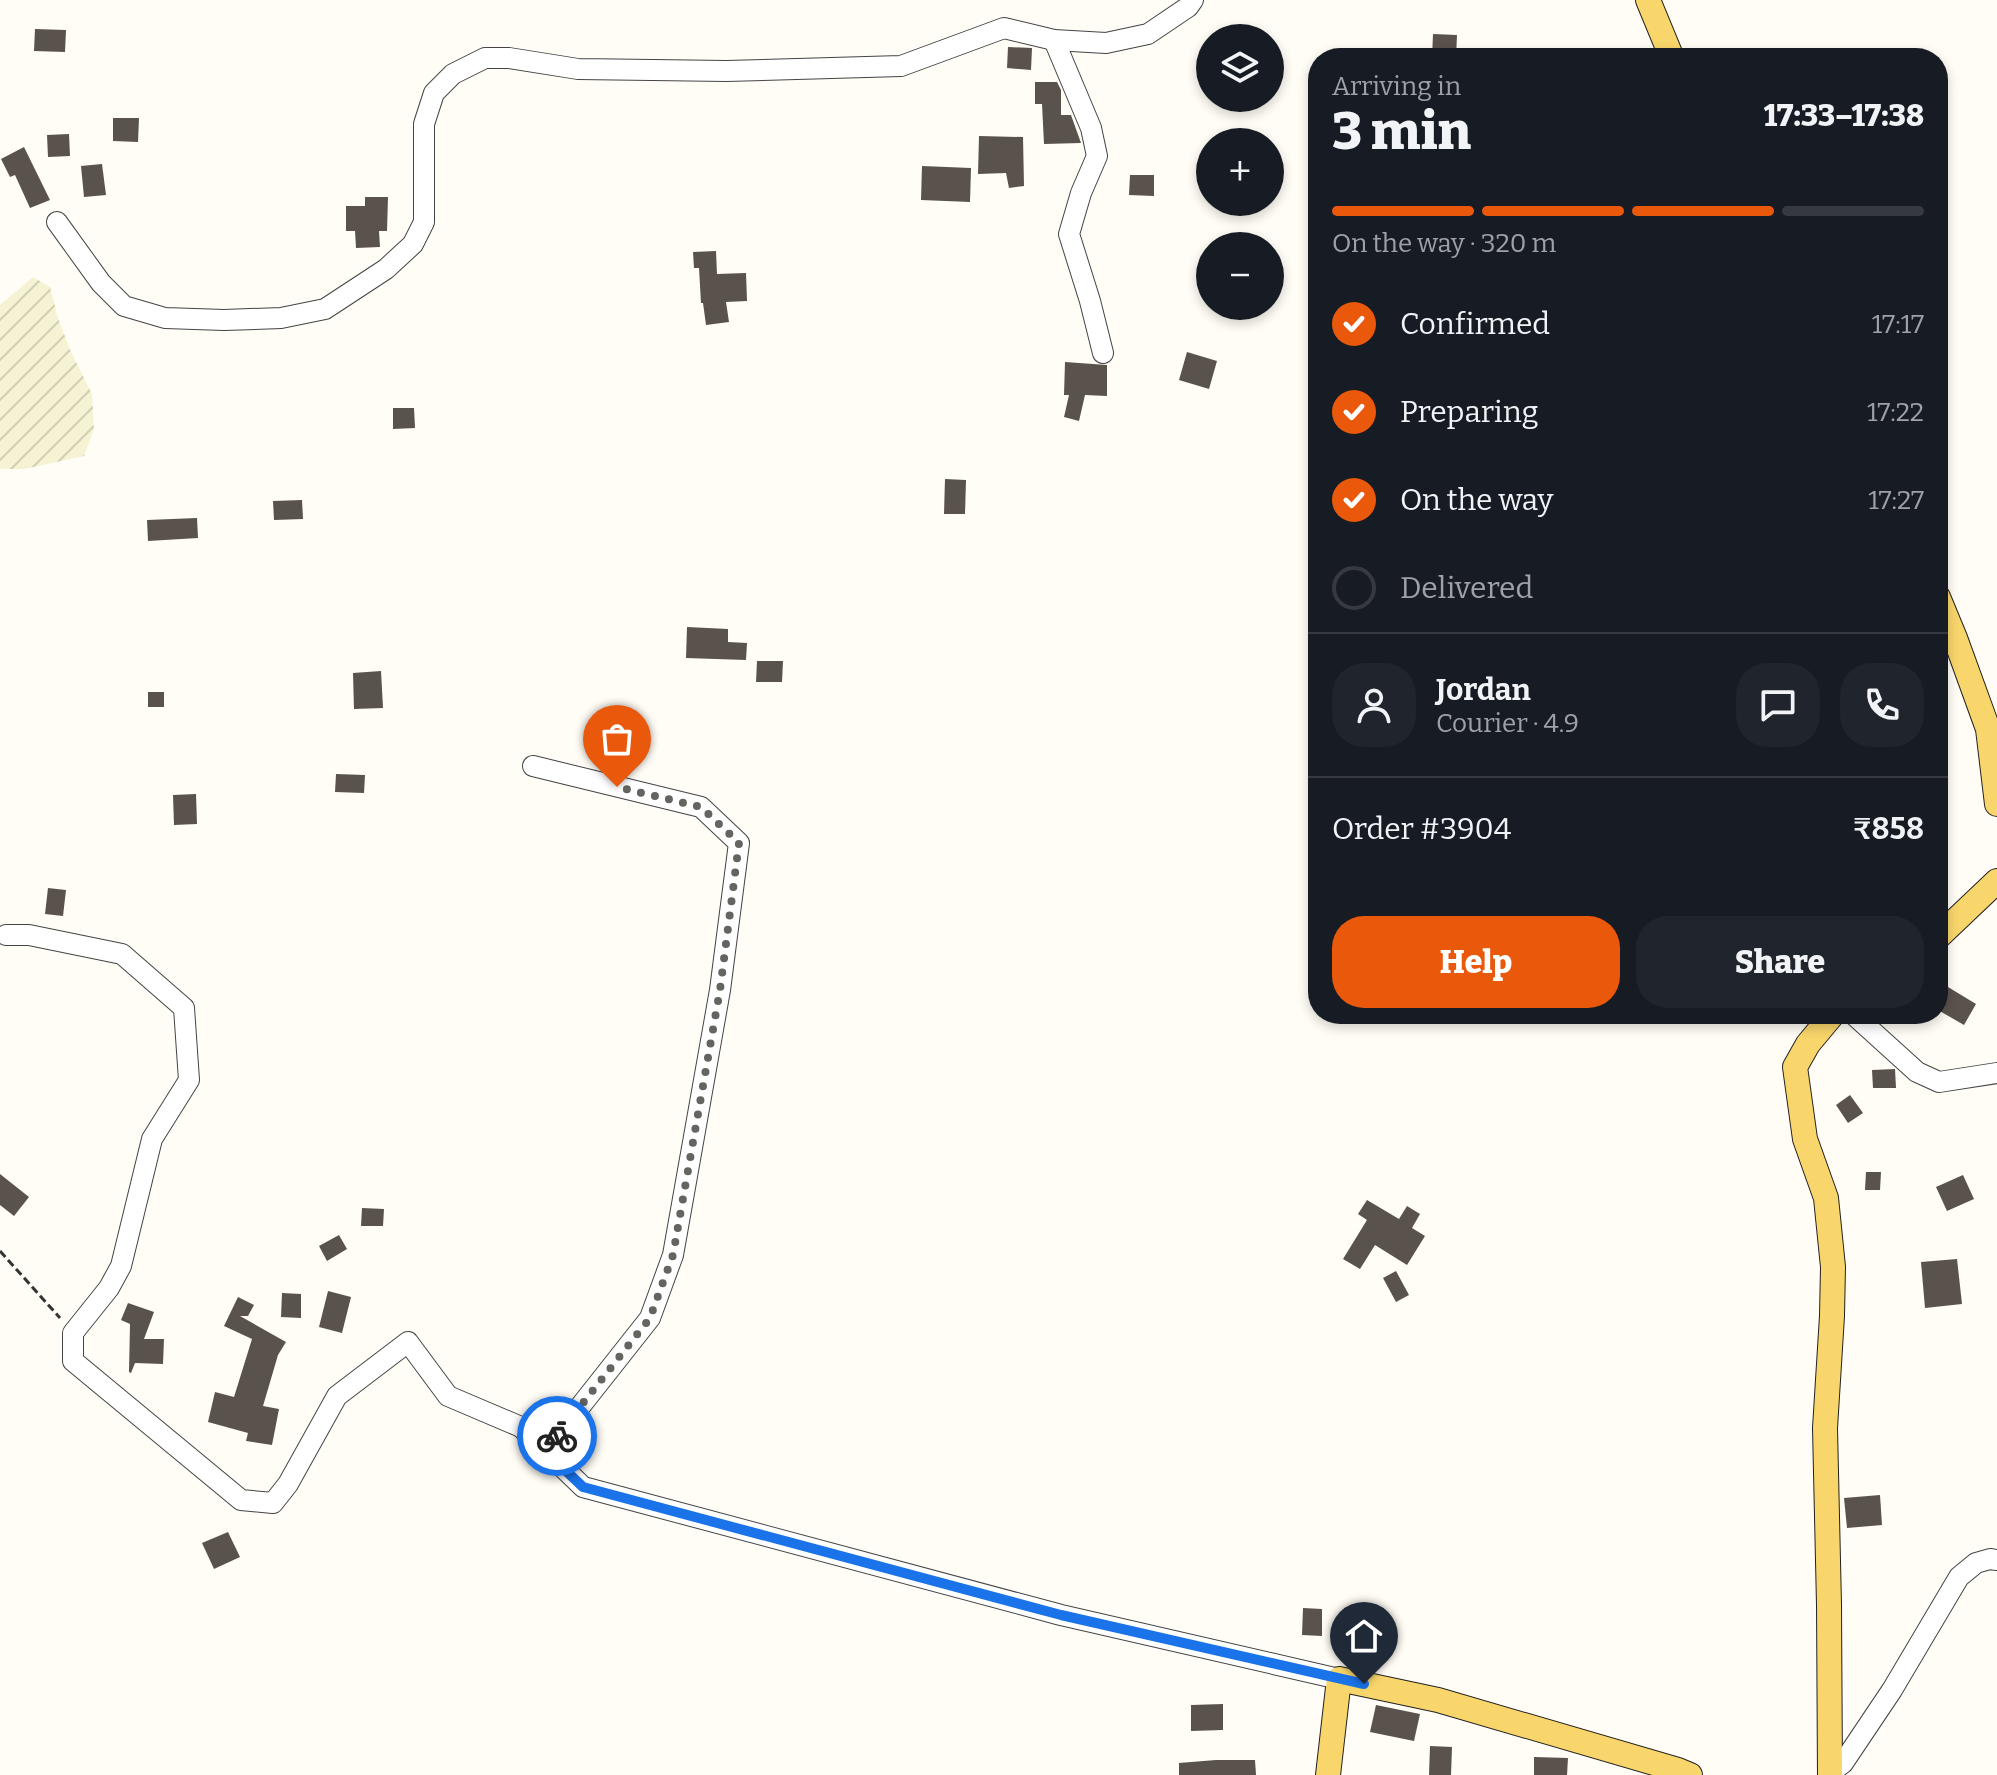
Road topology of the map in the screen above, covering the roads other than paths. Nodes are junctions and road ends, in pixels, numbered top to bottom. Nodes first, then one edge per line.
1 (1193, 0) edge
2 (1648, 0) edge
3 (1054, 40) junction
4 (1668, 48) edge
5 (57, 222) dead end
6 (1103, 353) dead end
7 (1948, 621) edge
8 (533, 766) dead end
9 (1997, 804) edge
10 (1997, 881) edge
11 (1948, 928) edge
12 (6, 935) dead end
13 (1825, 1024) edge
14 (1864, 1024) edge
15 (1997, 1073) edge
16 (545, 1451) junction
17 (1997, 1560) edge
18 (1339, 1679) junction
19 (1830, 1774) edge
20 (1328, 1775) edge
21 (1690, 1775) edge

1 - 3 street
2 - 4 main road
3 - 5 street
3 - 6 street
7 - 9 main road
8 - 16 street
10 - 11 main road
12 - 16 street
13 - 19 main road
14 - 15 street
16 - 18 street
17 - 19 street
18 - 20 main road
18 - 21 main road

